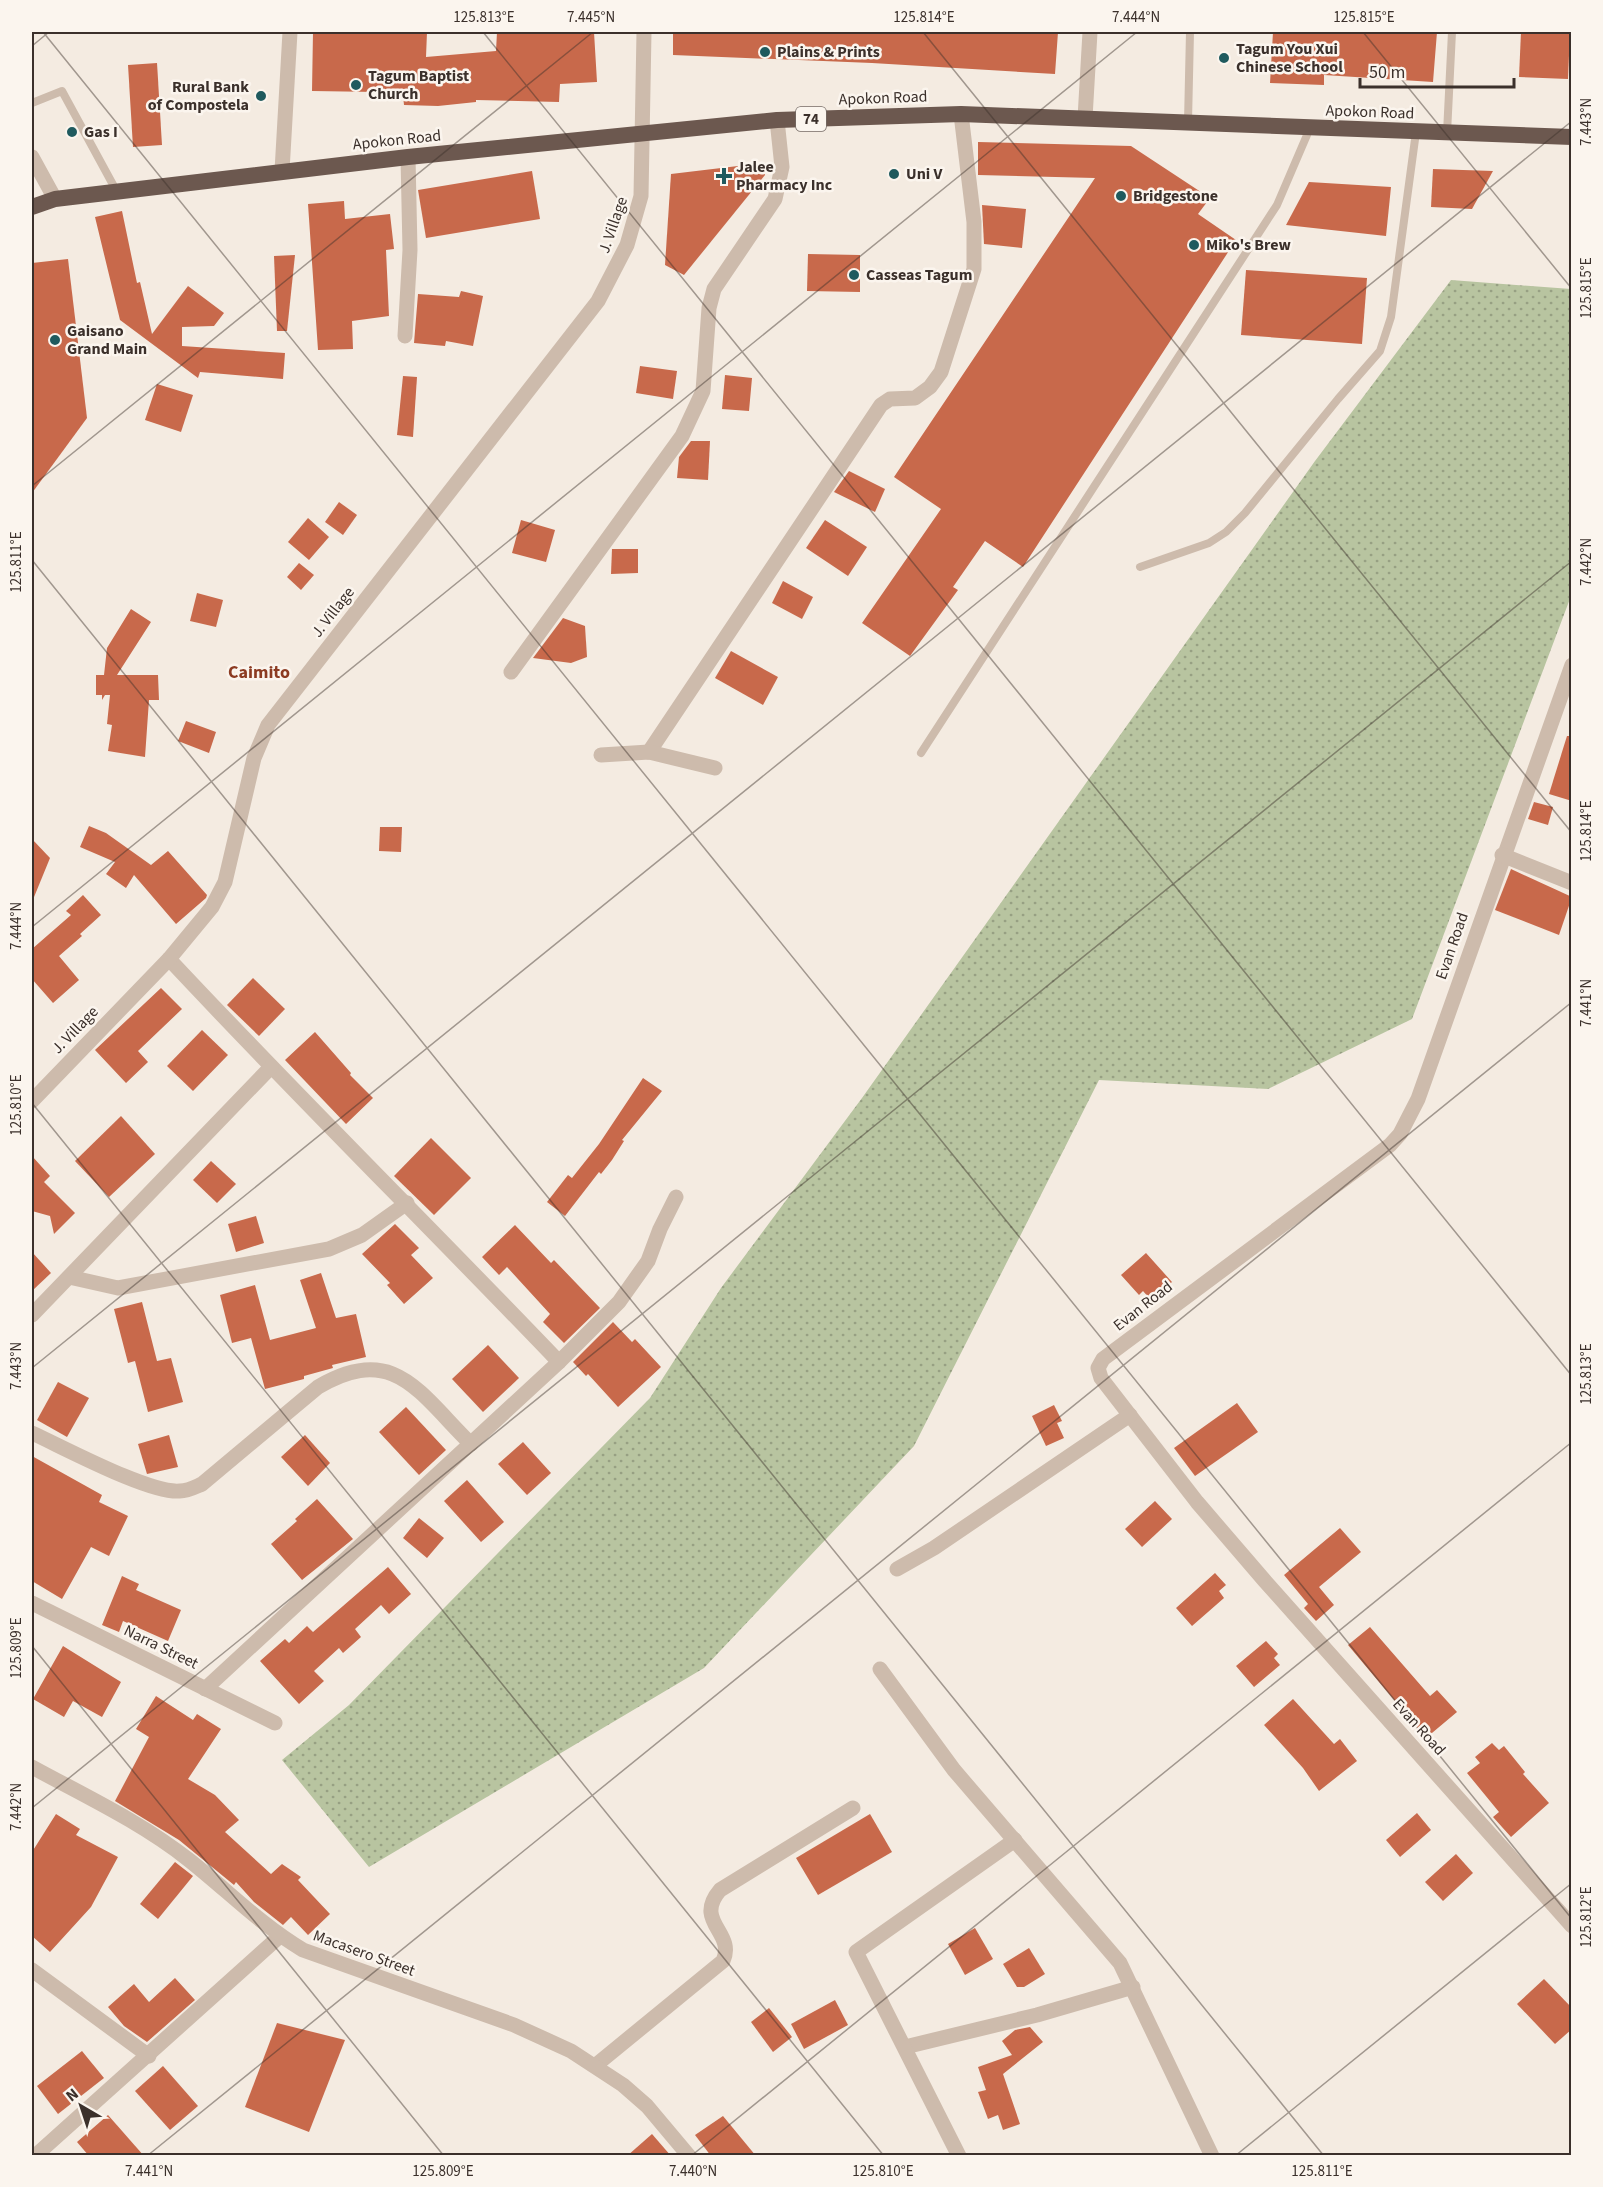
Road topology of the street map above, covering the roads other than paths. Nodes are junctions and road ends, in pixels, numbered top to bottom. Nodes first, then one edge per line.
1 (290, 32) edge
2 (644, 32) edge
3 (1090, 32) edge
4 (1190, 32) edge
5 (1452, 32) edge
6 (32, 103) edge
7 (961, 114) junction
8 (1085, 118) junction
9 (777, 120) junction
10 (1188, 122) junction
11 (1310, 128) junction
12 (1416, 132) junction
13 (644, 133) junction
14 (1447, 133) junction
15 (1572, 137) edge
16 (32, 157) edge
17 (408, 157) junction
18 (282, 171) junction
19 (117, 192) junction
20 (32, 197) edge
21 (55, 199) junction
22 (32, 207) edge
23 (405, 336) dead end
24 (1140, 567) dead end
25 (1572, 666) edge
26 (511, 672) dead end
27 (649, 752) junction
28 (921, 753) dead end
29 (601, 755) dead end
30 (715, 768) dead end
31 (1503, 855) junction
32 (1572, 883) edge
33 (169, 959) junction
34 (270, 1067) junction
35 (32, 1101) edge
36 (676, 1197) dead end
37 (407, 1203) junction
38 (69, 1277) junction
39 (32, 1315) edge
40 (559, 1362) junction
41 (1130, 1415) junction
42 (32, 1433) edge
43 (471, 1444) junction
44 (897, 1569) dead end
45 (32, 1604) edge
46 (880, 1669) dead end
47 (205, 1689) junction
48 (275, 1724) dead end
49 (32, 1767) edge
50 (853, 1808) dead end
51 (1015, 1840) junction
52 (1572, 1926) edge
53 (280, 1936) junction
54 (32, 1970) edge
55 (1133, 1987) junction
56 (905, 2047) junction
57 (149, 2056) junction
58 (596, 2065) junction
59 (35, 2156) edge
60 (689, 2156) edge
61 (959, 2156) edge
62 (1212, 2156) edge

1 - 18 street
2 - 13 street, J. Village
3 - 8 street
4 - 10 lane
5 - 14 lane
6 - 19 lane
7 - 8 highway, Apokon Road / 74
7 - 9 highway, Apokon Road / 74
7 - 27 street
8 - 10 highway, Apokon Road / 74
9 - 13 highway, Apokon Road / 74
9 - 26 street
10 - 11 highway, Apokon Road / 74
11 - 12 highway, Apokon Road / 74
11 - 28 lane
12 - 14 highway, Apokon Road / 74
12 - 24 lane
13 - 17 highway, Apokon Road / 74
13 - 33 street, J. Village
14 - 15 highway, Apokon Road / 74
16 - 21 street
17 - 18 highway, Apokon Road / 74
17 - 23 street
18 - 19 highway, Apokon Road / 74
19 - 21 highway, Apokon Road / 74
20 - 21 highway, Apokon Road / 74
21 - 22 highway, Apokon Road / 74
25 - 31 street, Evan Road
27 - 29 street
27 - 30 street
31 - 32 street
31 - 41 street, Evan Road
33 - 34 street
33 - 35 street, J. Village
34 - 37 street
34 - 38 street
36 - 40 street
37 - 38 street
37 - 40 street
38 - 39 street
40 - 43 street
41 - 44 street
41 - 52 street, Evan Road
42 - 43 street
43 - 47 street
45 - 47 street, Narra Street
46 - 51 street
47 - 48 street, Narra Street
49 - 53 street, Macasero Street
50 - 58 street
51 - 55 street
51 - 56 street
53 - 57 street
53 - 58 street, Macasero Street
54 - 57 street
55 - 56 street
55 - 62 street
56 - 61 street
57 - 59 street
58 - 60 street, Macasero Street

